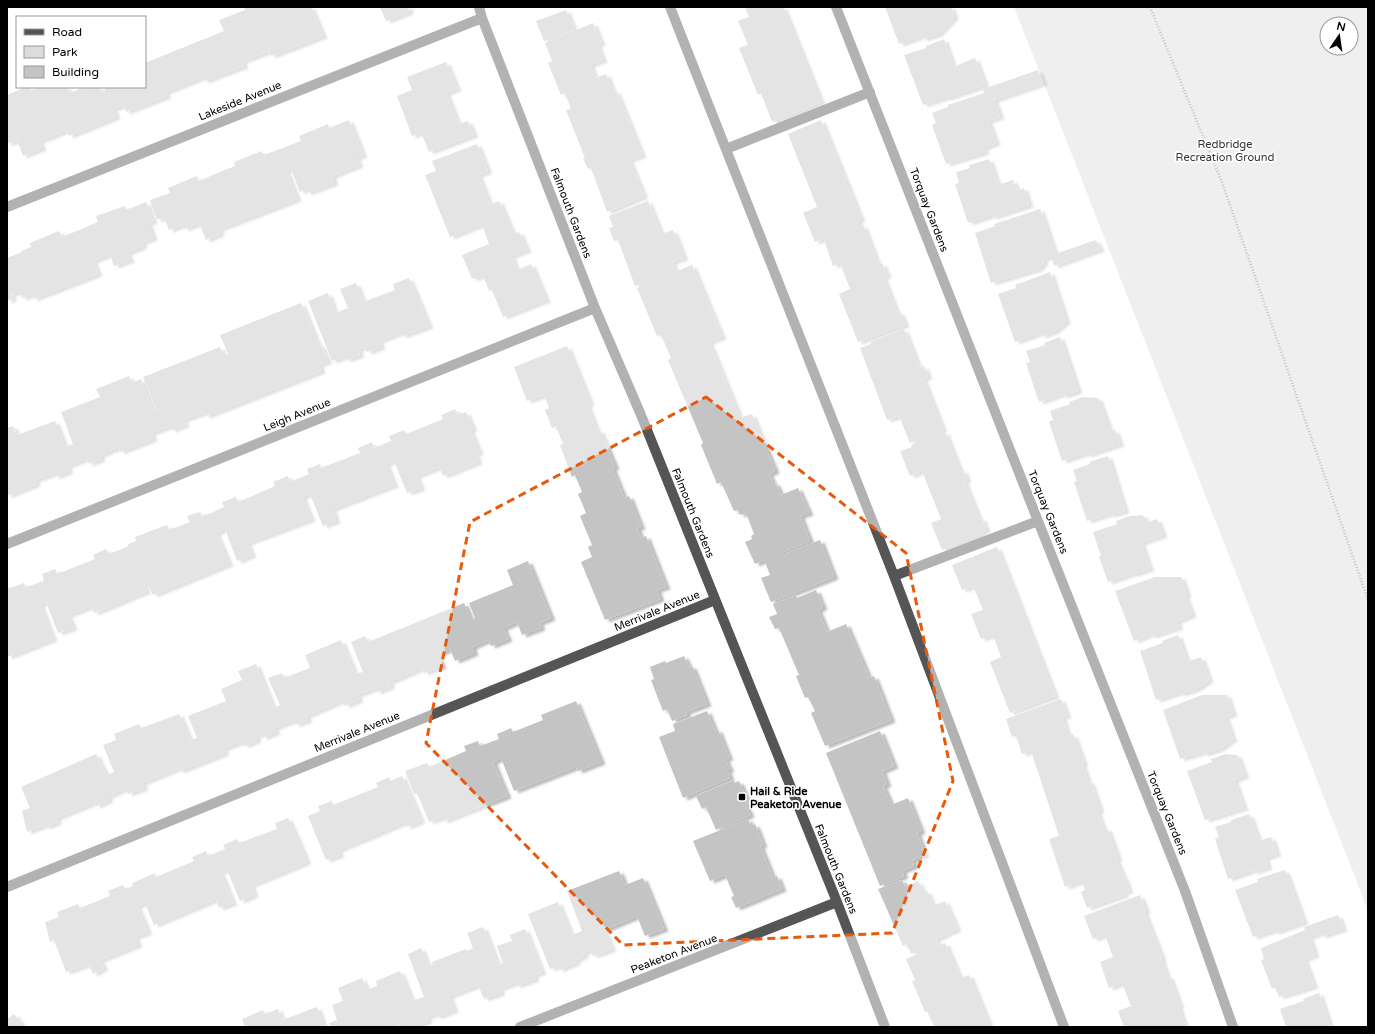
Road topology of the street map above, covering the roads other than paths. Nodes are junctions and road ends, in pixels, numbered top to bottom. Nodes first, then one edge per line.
1 (479, 7) edge
2 (670, 7) edge
3 (836, 7) edge
4 (482, 18) junction
5 (870, 92) junction
6 (726, 148) junction
7 (7, 207) edge
8 (595, 308) junction
9 (1038, 520) junction
10 (7, 544) edge
11 (894, 576) junction
12 (715, 600) junction
13 (7, 887) edge
14 (837, 902) junction
15 (520, 1027) edge
16 (885, 1027) edge
17 (1064, 1027) edge
18 (1233, 1027) edge

1 - 4 street, Falmouth Gardens
2 - 6 street
3 - 5 street, Torquay Gardens
4 - 7 street, Lakeside Avenue
4 - 8 street, Falmouth Gardens
5 - 6 street
5 - 9 street, Torquay Gardens
6 - 11 street
8 - 10 street, Leigh Avenue
8 - 12 street, Falmouth Gardens
9 - 11 street
9 - 18 street, Torquay Gardens
11 - 17 street
12 - 13 street, Merrivale Avenue
12 - 14 street, Falmouth Gardens
14 - 15 street, Peaketon Avenue
14 - 16 street, Falmouth Gardens

